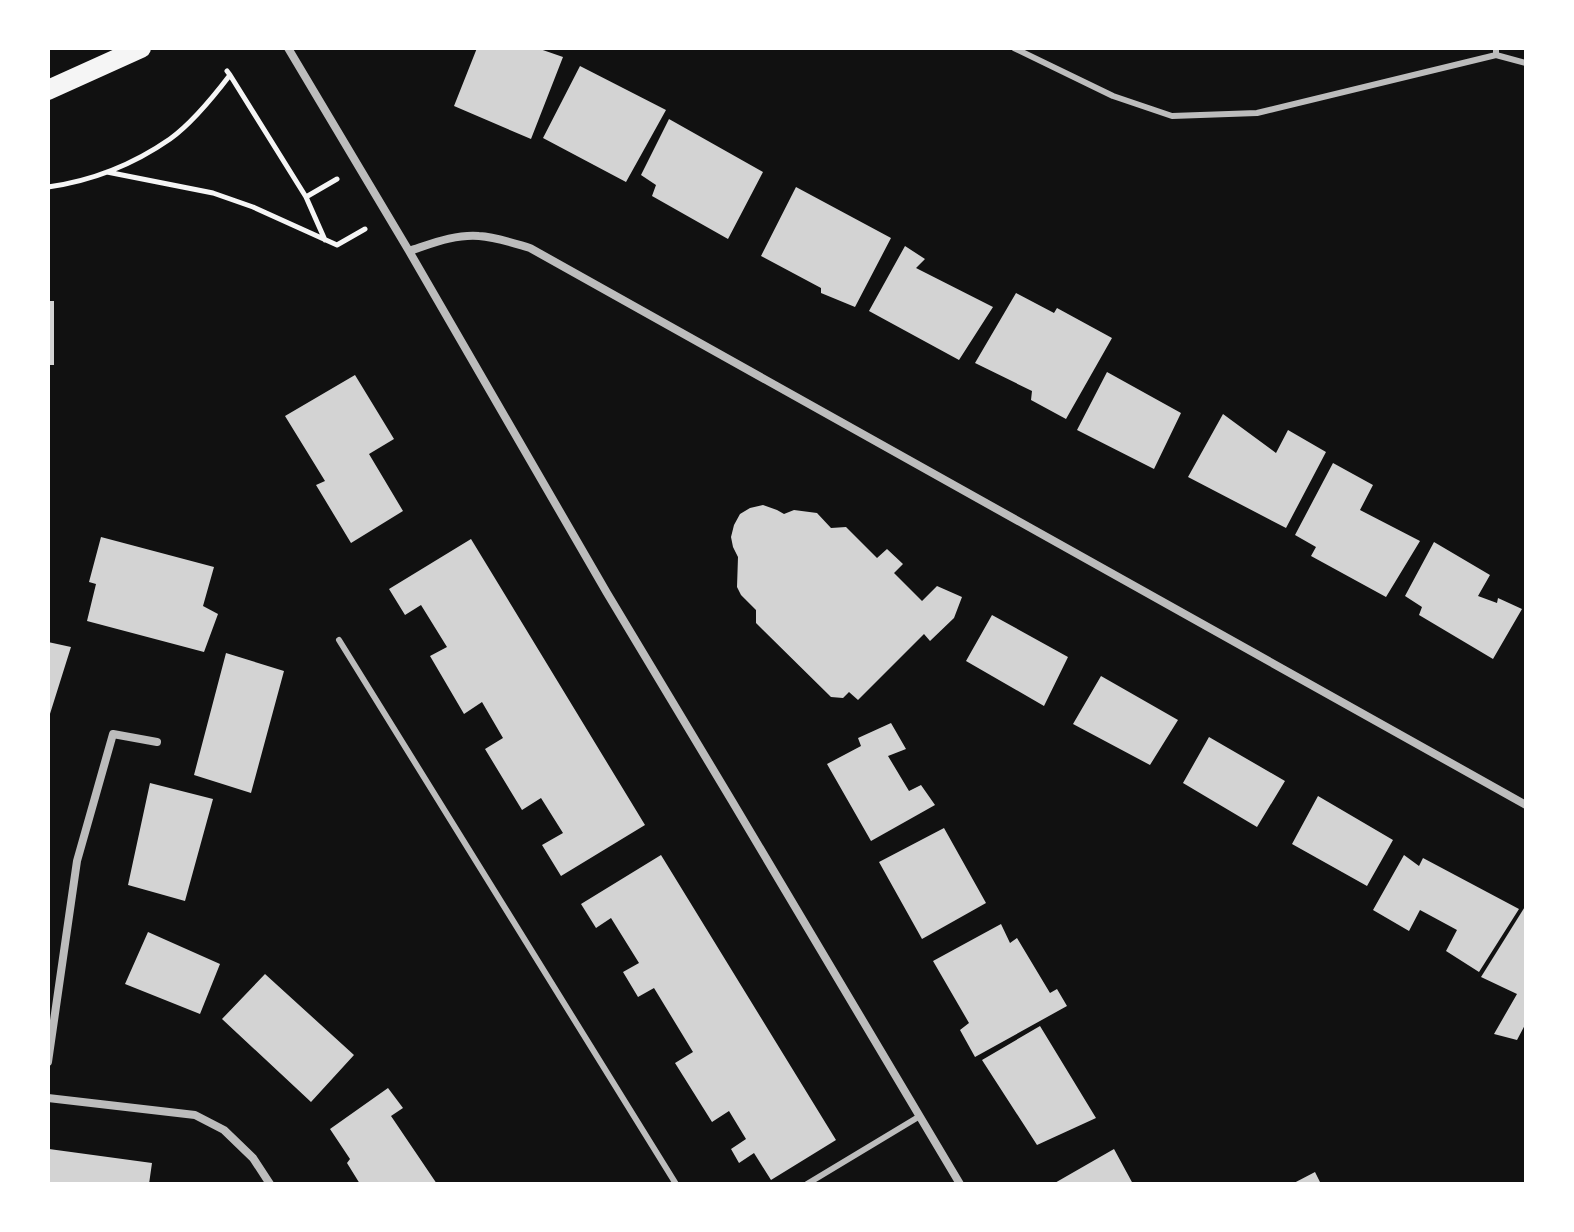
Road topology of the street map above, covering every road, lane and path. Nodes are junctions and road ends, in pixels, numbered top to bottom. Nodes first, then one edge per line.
1 (141, 48) edge
2 (288, 48) edge
3 (1014, 48) edge
4 (1496, 52) edge
5 (1526, 63) edge
6 (48, 90) edge
7 (358, 166) junction
8 (107, 172) junction
9 (48, 187) edge
10 (306, 197) junction
11 (388, 216) junction
12 (325, 240) junction
13 (409, 251) junction
14 (339, 640) dead end
15 (157, 742) dead end
16 (1526, 805) edge
17 (48, 1062) edge
18 (48, 1098) edge
19 (920, 1116) junction
20 (270, 1184) edge
21 (676, 1184) edge
22 (807, 1184) edge
23 (960, 1184) edge

1 - 6 main road
2 - 7 street
3 - 4 lane
4 - 5 lane
7 - 10 path
7 - 11 street
8 - 9 path
8 - 10 path
8 - 12 path
10 - 12 path
11 - 12 path
11 - 13 street
13 - 16 street
13 - 19 street
14 - 21 lane
15 - 17 street
18 - 20 street
19 - 22 lane
19 - 23 street

